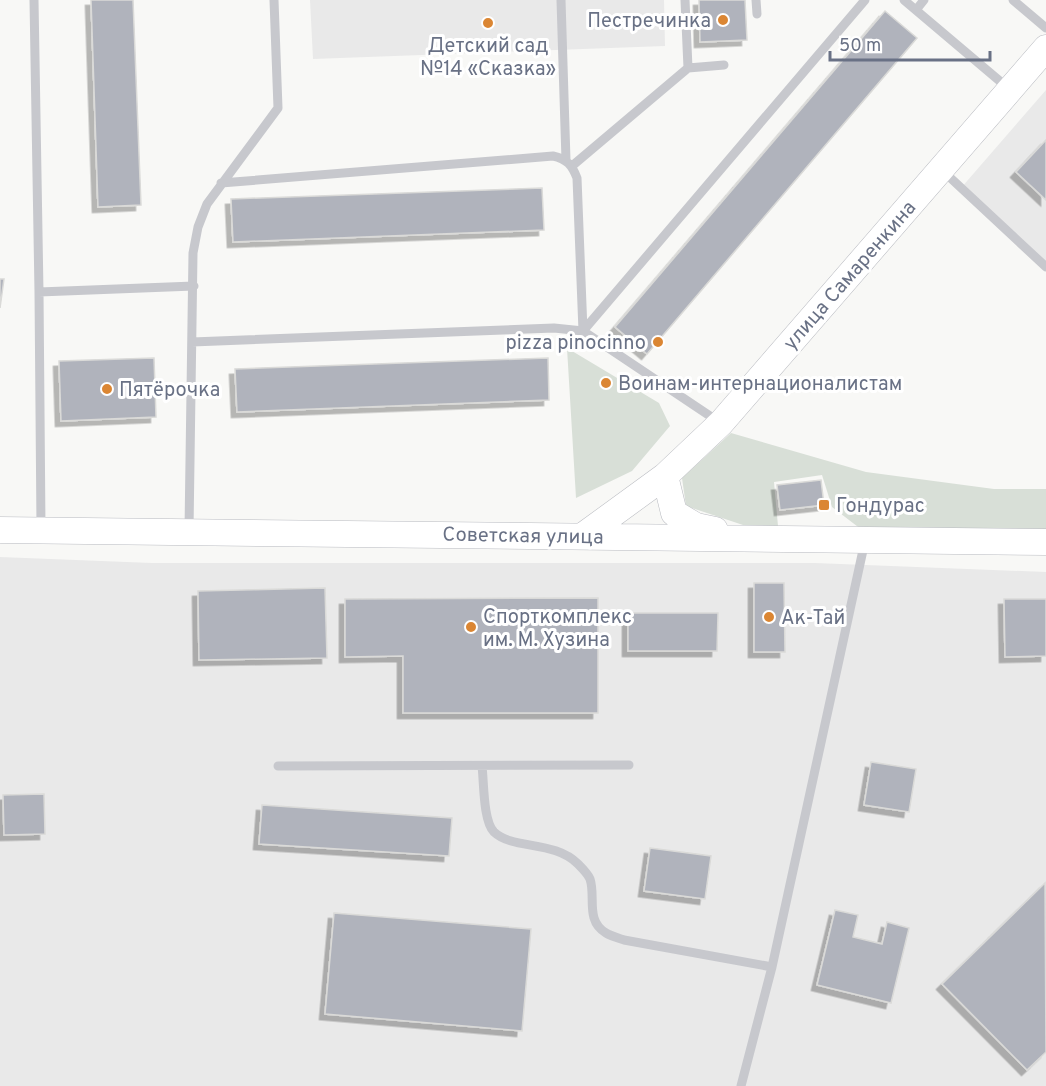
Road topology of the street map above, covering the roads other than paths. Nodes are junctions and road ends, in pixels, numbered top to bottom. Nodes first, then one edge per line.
1 (34, 0) edge
2 (274, 0) edge
3 (561, 0) edge
4 (685, 0) edge
5 (756, 0) edge
6 (865, 0) edge
7 (904, 0) edge
8 (924, 0) edge
9 (1013, 0) edge
10 (916, 10) junction
11 (757, 14) dead end
12 (1046, 28) edge
13 (1046, 48) edge
14 (724, 65) dead end
15 (688, 68) junction
16 (1010, 90) junction
17 (569, 163) junction
18 (941, 169) junction
19 (222, 183) junction
20 (1046, 267) edge
21 (194, 286) junction
22 (39, 292) junction
23 (583, 330) junction
24 (192, 342) junction
25 (721, 423) junction
26 (665, 476) junction
27 (0, 530) edge
28 (40, 530) junction
29 (189, 532) junction
30 (584, 535) junction
31 (757, 537) junction
32 (866, 538) junction
33 (1046, 542) edge
34 (629, 765) dead end
35 (278, 766) dead end
36 (482, 766) junction
37 (772, 967) junction
38 (741, 1086) edge

1 - 22 lane
2 - 19 lane
3 - 17 lane
4 - 15 lane
5 - 11 lane
6 - 23 lane
7 - 10 lane
8 - 10 lane
9 - 12 lane
10 - 16 lane
13 - 16 main road, улица Самаренкина
14 - 15 lane
15 - 17 lane
16 - 18 main road, улица Самаренкина
17 - 19 lane
17 - 23 lane
18 - 20 lane
18 - 25 main road, улица Самаренкина
19 - 21 lane
21 - 22 lane
21 - 24 lane
22 - 28 lane
23 - 24 lane
23 - 25 lane
24 - 29 lane
25 - 26 main road, улица Самаренкина
26 - 30 main road, улица Самаренкина
26 - 31 main road
27 - 28 main road, Советская улица
28 - 29 main road, Советская улица
29 - 30 main road, Советская улица
30 - 31 main road, Советская улица
31 - 32 main road, Советская улица
32 - 33 main road, Советская улица
32 - 37 lane
34 - 36 lane
35 - 36 lane
36 - 37 lane
37 - 38 lane

